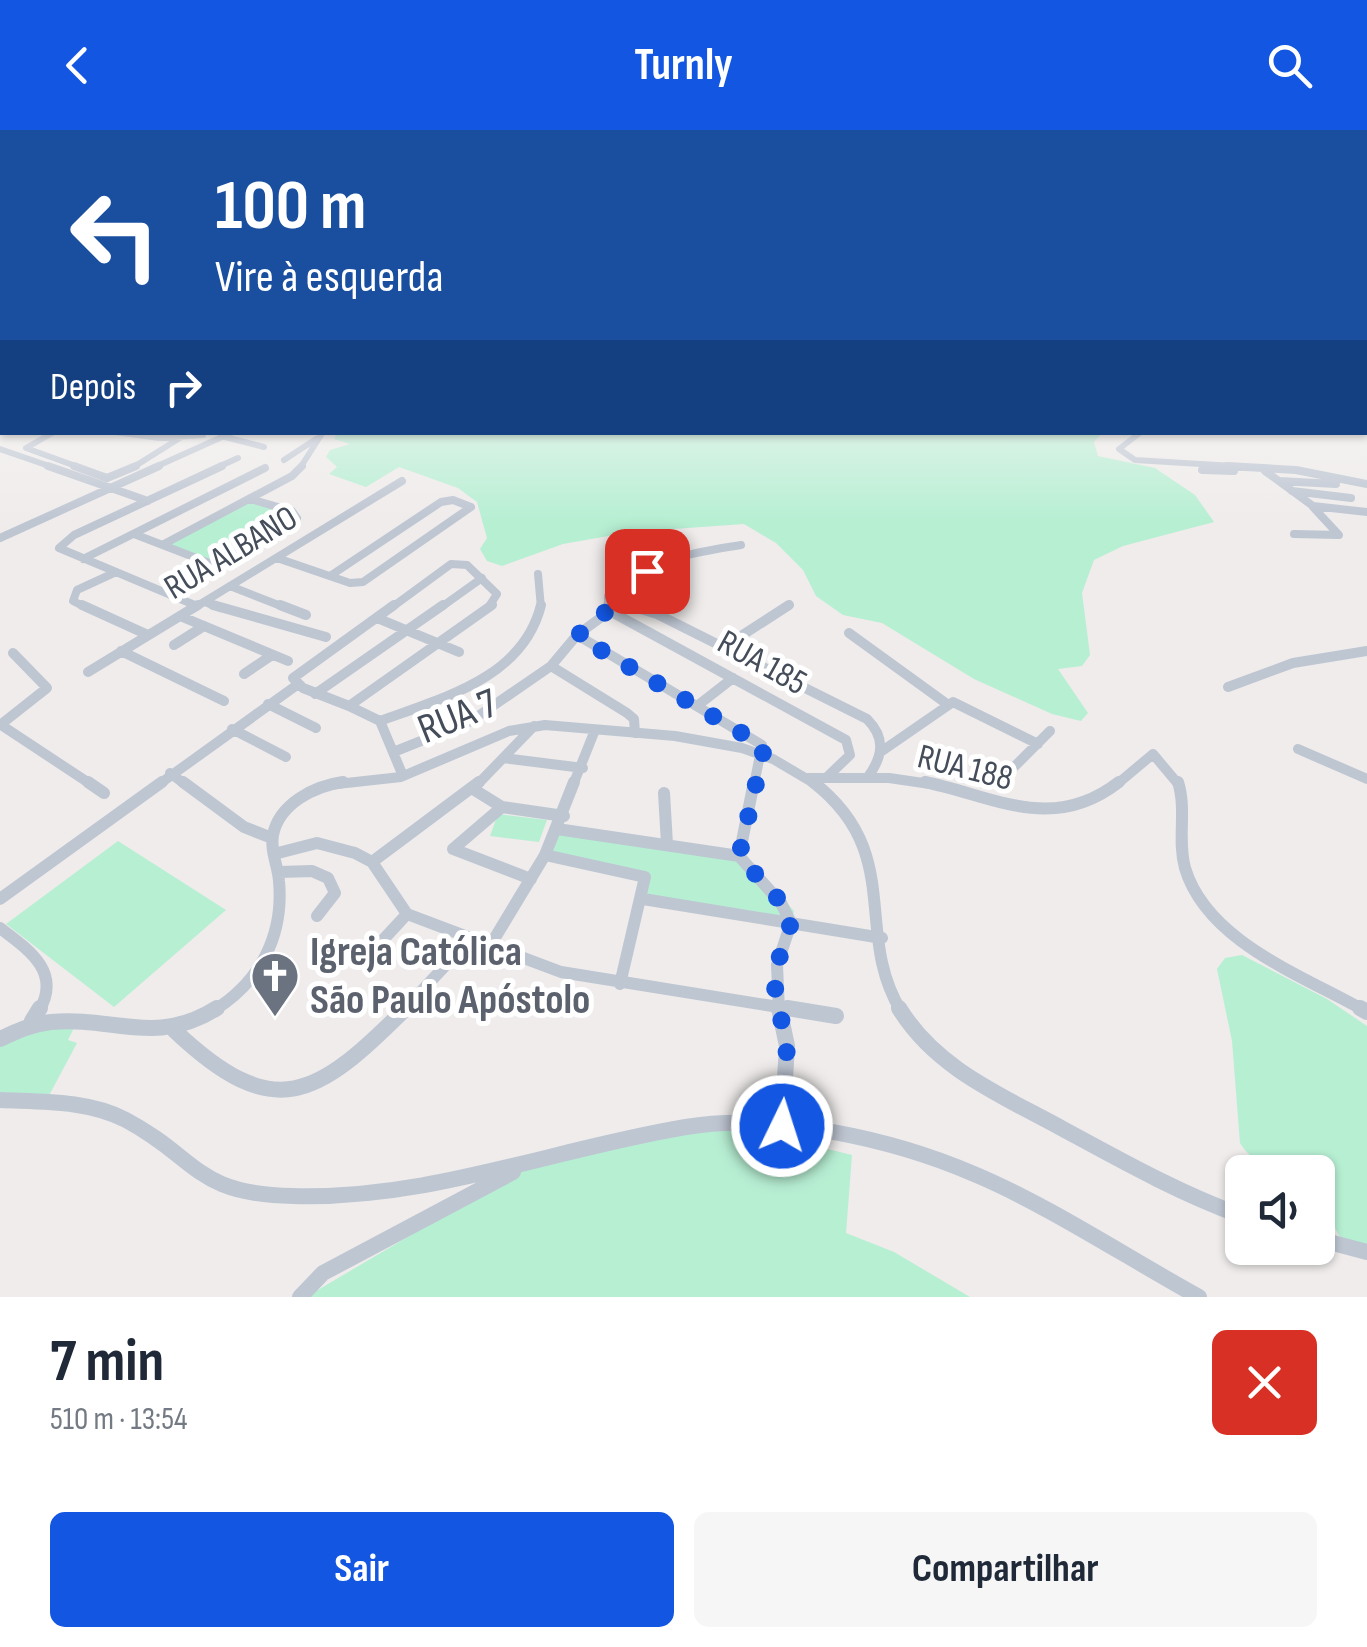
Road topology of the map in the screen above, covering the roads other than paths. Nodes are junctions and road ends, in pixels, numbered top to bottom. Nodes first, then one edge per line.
1 (49, 435) edge
2 (166, 435) edge
3 (203, 435) dead end
4 (229, 435) edge
5 (320, 435) edge
6 (1137, 435) edge
7 (182, 436) junction
8 (264, 448) dead end
9 (0, 449) edge
10 (238, 458) dead end
11 (284, 460) dead end
12 (265, 468) dead end
13 (1264, 469) junction
14 (1202, 470) dead end
15 (402, 481) dead end
16 (1278, 481) junction
17 (1336, 484) dead end
18 (1367, 484) edge
19 (111, 488) junction
20 (1291, 491) junction
21 (250, 498) junction
22 (1351, 498) dead end
23 (148, 501) junction
24 (1317, 507) junction
25 (1367, 512) edge
26 (134, 534) junction
27 (1294, 534) dead end
28 (0, 538) edge
29 (164, 544) junction
30 (741, 546) dead end
31 (277, 558) junction
32 (83, 559) junction
33 (217, 566) junction
34 (116, 572) junction
35 (538, 574) dead end
36 (330, 576) junction
37 (482, 578) junction
38 (230, 586) junction
39 (169, 594) junction
40 (201, 604) junction
41 (789, 605) dead end
42 (608, 610) junction
43 (306, 615) dead end
44 (180, 616) junction
45 (377, 618) junction
46 (204, 626) junction
47 (407, 630) junction
48 (849, 634) dead end
49 (148, 635) junction
50 (577, 636) junction
51 (326, 637) dead end
52 (441, 643) junction
53 (174, 645) dead end
54 (724, 647) junction
55 (121, 651) junction
56 (1367, 651) edge
57 (459, 652) dead end
58 (13, 653) dead end
59 (272, 655) junction
60 (288, 661) dead end
61 (552, 666) junction
62 (88, 672) dead end
63 (244, 674) dead end
64 (733, 678) junction
65 (481, 681) junction
66 (294, 683) junction
67 (1228, 687) dead end
68 (315, 694) junction
69 (496, 698) junction
70 (224, 701) dead end
71 (268, 704) junction
72 (947, 704) junction
73 (697, 706) junction
74 (346, 708) junction
75 (380, 720) junction
76 (0, 725) edge
77 (535, 725) junction
78 (316, 728) dead end
79 (232, 729) junction
80 (595, 730) junction
81 (1050, 731) dead end
82 (635, 732) junction
83 (1038, 744) junction
84 (1298, 749) dead end
85 (882, 750) junction
86 (396, 751) junction
87 (763, 754) junction
88 (286, 757) dead end
89 (503, 758) junction
90 (583, 768) junction
91 (170, 773) junction
92 (403, 776) junction
93 (868, 777) junction
94 (807, 778) junction
95 (826, 778) junction
96 (1002, 779) dead end
97 (1367, 779) edge
98 (473, 789) junction
99 (664, 793) dead end
100 (104, 794) dead end
101 (502, 807) junction
102 (564, 816) junction
103 (557, 829) junction
104 (272, 838) junction
105 (667, 844) junction
106 (274, 854) junction
107 (545, 855) junction
108 (739, 856) junction
109 (372, 862) junction
110 (279, 872) junction
111 (532, 879) junction
112 (0, 898) edge
113 (643, 899) junction
114 (407, 914) junction
115 (318, 916) dead end
116 (791, 923) junction
117 (0, 928) edge
118 (882, 938) junction
119 (470, 939) junction
120 (490, 946) junction
121 (369, 955) dead end
122 (620, 984) junction
123 (778, 1008) junction
124 (1367, 1012) edge
125 (836, 1016) dead end
126 (32, 1021) junction
127 (174, 1030) junction
128 (0, 1039) edge
129 (0, 1100) edge
130 (782, 1126) junction
131 (526, 1166) junction
132 (1225, 1209) edge
133 (1335, 1244) edge
134 (1367, 1252) edge
135 (300, 1297) edge
136 (1198, 1297) edge

1 - 7 street
2 - 7 street
3 - 7 street
4 - 8 street
4 - 19 street
5 - 11 street
5 - 21 street
6 - 13 street
9 - 19 street
10 - 23 street
12 - 26 street
13 - 14 street
13 - 16 street
13 - 18 street
15 - 31 street, RUA ALBANO
16 - 17 street
16 - 20 street
19 - 23 street
19 - 28 street
20 - 22 street
20 - 24 street
21 - 29 street
21 - 33 street
23 - 32 street
24 - 25 street
24 - 27 street
26 - 29 street
26 - 32 street
29 - 33 street
30 - 42 street
31 - 36 street
31 - 38 street, RUA ALBANO
32 - 34 street
33 - 39 street
34 - 39 street
34 - 49 street
35 - 65 street
36 - 36 street
37 - 45 street
37 - 47 street
37 - 52 street
38 - 40 street, RUA ALBANO
38 - 43 street
39 - 40 street
40 - 44 street, RUA ALBANO
40 - 51 street
41 - 54 street
42 - 50 street
42 - 54 street
42 - 64 street, RUA 185
44 - 46 street
44 - 49 street, RUA ALBANO
45 - 47 street
45 - 66 street
46 - 53 street
46 - 59 street
47 - 52 street
47 - 68 street
48 - 72 street
49 - 55 street, RUA ALBANO
50 - 61 street
50 - 73 street
52 - 57 street
52 - 74 street
54 - 85 street
55 - 62 street, RUA ALBANO
55 - 70 street
56 - 67 street
58 - 76 street
59 - 60 street
59 - 63 street
61 - 69 street
61 - 82 street
64 - 73 street
64 - 95 street, RUA 185
65 - 69 street
65 - 75 street
66 - 68 street
66 - 71 street
68 - 74 street
69 - 86 street
71 - 78 street
71 - 79 street
72 - 83 street
72 - 85 street
73 - 87 street
74 - 75 street
75 - 86 street
76 - 100 street
77 - 80 street, RUA 7
77 - 89 street
77 - 92 street, RUA 7
79 - 88 street
79 - 91 street
80 - 82 street, RUA 7
80 - 90 street
81 - 83 street
82 - 87 street, RUA 7
83 - 96 street
84 - 97 street
85 - 93 street
86 - 92 street
87 - 94 street, RUA 7
87 - 108 street
89 - 90 street
89 - 98 street
90 - 102 street
91 - 104 street
91 - 112 street
92 - 104 street, RUA 7
93 - 95 street, RUA 188
93 - 124 street, RUA 188
94 - 95 street, RUA 188
94 - 118 street, RUA 7
98 - 101 street
98 - 109 street
99 - 105 street
101 - 102 street
101 - 111 street
102 - 103 street
103 - 105 street
103 - 107 street
104 - 106 street
105 - 108 street
106 - 109 street
106 - 110 street
107 - 111 street
107 - 113 street
108 - 116 street
109 - 114 street
110 - 115 street
110 - 127 street
111 - 120 street
113 - 116 street
113 - 122 street
114 - 119 street
114 - 121 street
116 - 118 street
116 - 123 street
117 - 126 street
118 - 132 street, RUA 7
119 - 120 street
119 - 127 street
120 - 122 street
122 - 123 street
123 - 125 street
123 - 130 street
126 - 127 street
126 - 128 street
129 - 131 street
130 - 131 street
130 - 136 street
131 - 135 street
133 - 134 street

